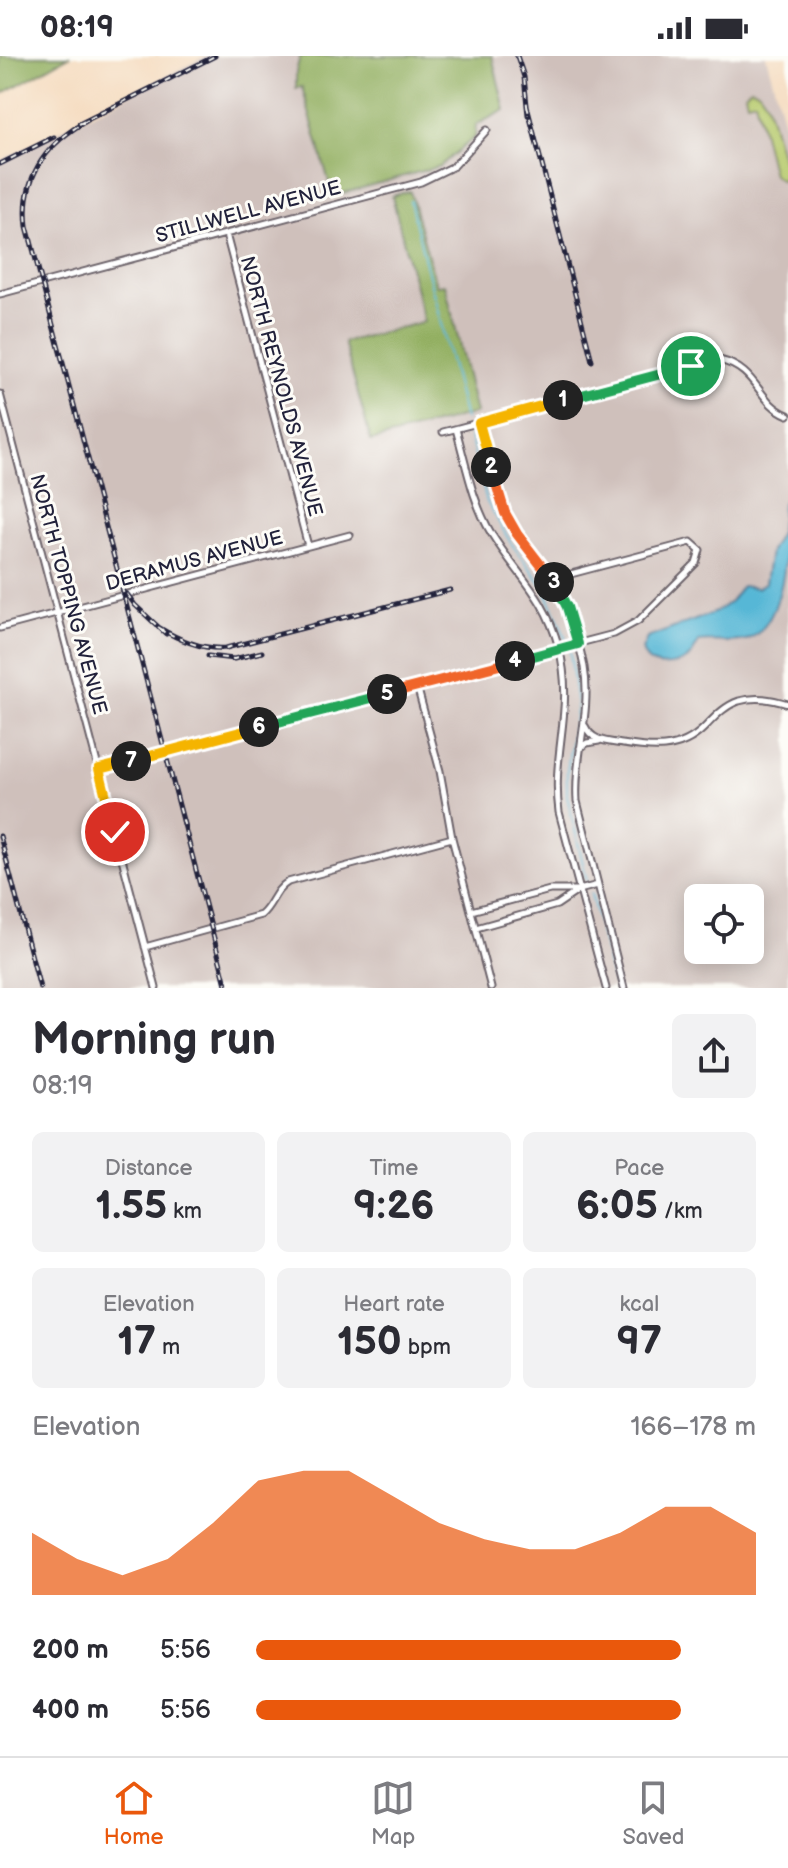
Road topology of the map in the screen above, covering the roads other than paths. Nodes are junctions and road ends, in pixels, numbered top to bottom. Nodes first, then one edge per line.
1 (487, 130) dead end
2 (226, 234) junction
3 (0, 294) edge
4 (0, 394) edge
5 (788, 415) edge
6 (479, 423) junction
7 (456, 429) junction
8 (443, 432) dead end
9 (350, 535) dead end
10 (308, 546) junction
11 (552, 579) junction
12 (57, 613) junction
13 (0, 628) edge
14 (578, 644) junction
15 (559, 649) junction
16 (417, 686) junction
17 (788, 704) edge
18 (584, 722) junction
19 (604, 741) junction
20 (580, 748) junction
21 (99, 769) junction
22 (452, 838) junction
23 (598, 885) junction
24 (579, 890) junction
25 (471, 911) junction
26 (476, 928) junction
27 (145, 947) junction
28 (156, 988) edge
29 (491, 988) edge
30 (606, 988) edge
31 (624, 988) edge

1 - 2 street, STILLWELL AVENUE
2 - 3 street, STILLWELL AVENUE
2 - 10 street, NORTH REYNOLDS AVENUE
4 - 12 street, NORTH TOPPING AVENUE
5 - 6 street
6 - 7 street
6 - 11 street
7 - 8 street
7 - 15 street
9 - 10 street, DERAMUS AVENUE
10 - 12 street, DERAMUS AVENUE
11 - 14 street
11 - 14 street
12 - 13 street, DERAMUS AVENUE
12 - 21 street, NORTH TOPPING AVENUE
14 - 15 street
14 - 18 street
15 - 16 street
15 - 24 street
16 - 21 street
16 - 22 street
17 - 19 street
18 - 19 street
18 - 20 street
19 - 20 street
20 - 23 street
21 - 27 street, NORTH TOPPING AVENUE
22 - 25 street
22 - 27 street
23 - 24 street
23 - 31 street
24 - 25 street
24 - 26 street
24 - 30 street
25 - 26 street
26 - 29 street
27 - 28 street, NORTH TOPPING AVENUE

